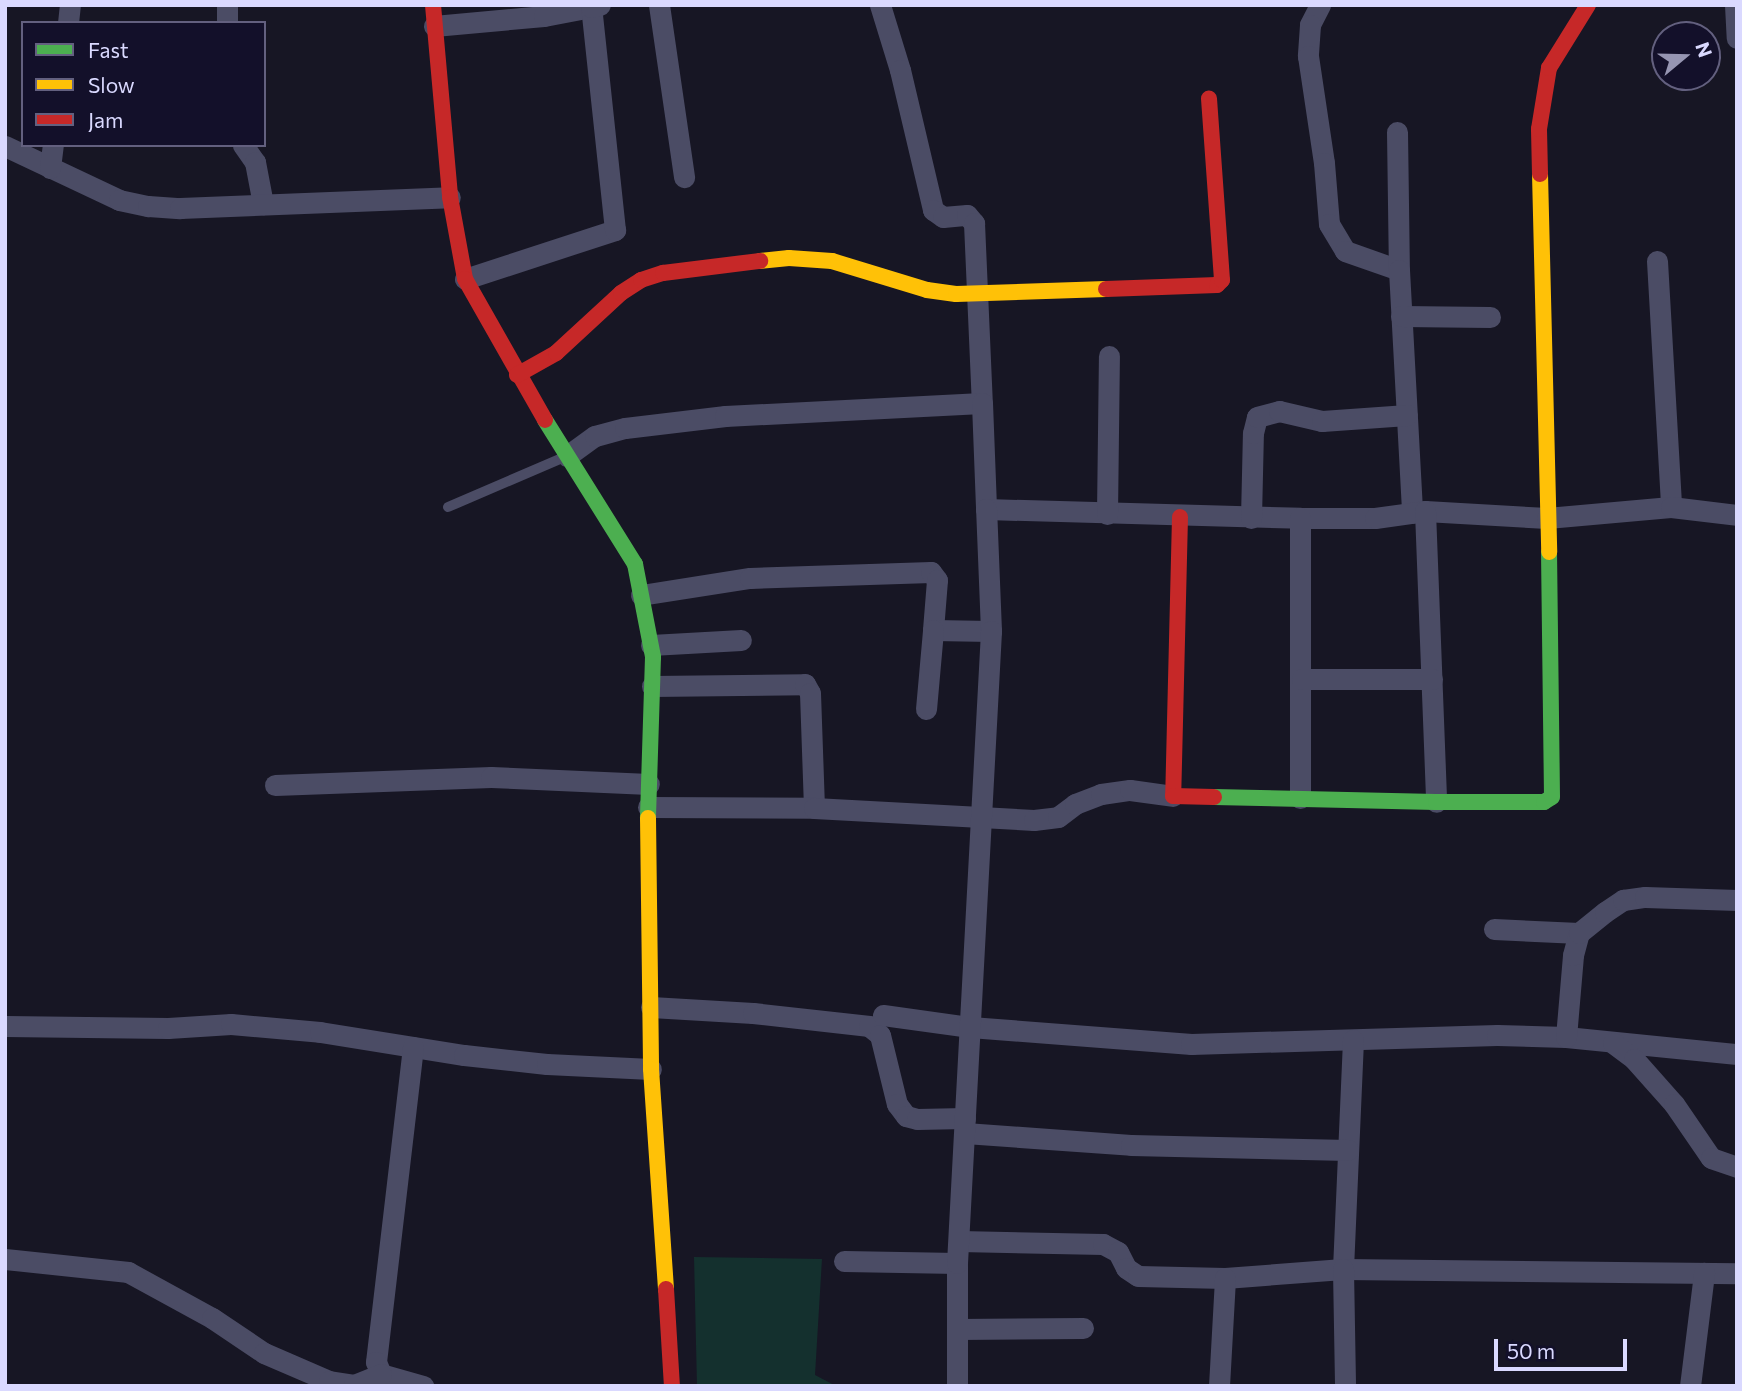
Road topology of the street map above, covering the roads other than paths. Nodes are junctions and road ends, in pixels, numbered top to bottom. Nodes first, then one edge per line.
1 (660, 5) edge
2 (880, 5) edge
3 (1320, 5) edge
4 (1588, 5) edge
5 (1735, 5) edge
6 (596, 6) edge
7 (433, 15) edge
8 (1737, 38) edge
9 (1209, 98) dead end
10 (1397, 132) dead end
11 (5, 146) edge
12 (53, 147) edge
13 (244, 147) edge
14 (50, 168) junction
15 (684, 177) dead end
16 (450, 197) junction
17 (263, 204) junction
18 (1657, 261) dead end
19 (1399, 270) junction
20 (466, 278) junction
21 (980, 293) junction
22 (1401, 316) junction
23 (1490, 317) dead end
24 (1109, 356) dead end
25 (517, 376) junction
26 (982, 403) junction
27 (1407, 415) junction
28 (567, 456) junction
29 (448, 507) dead end
30 (1671, 507) junction
31 (986, 509) junction
32 (1419, 512) junction
33 (1107, 514) junction
34 (1737, 515) edge
35 (1180, 517) junction
36 (1251, 518) junction
37 (1300, 518) junction
38 (1547, 519) junction
39 (641, 595) junction
40 (933, 630) junction
41 (991, 631) junction
42 (741, 640) dead end
43 (651, 645) junction
44 (1302, 679) junction
45 (1432, 679) junction
46 (652, 686) junction
47 (926, 709) dead end
48 (649, 784) junction
49 (275, 785) dead end
50 (1173, 796) junction
51 (1300, 798) junction
52 (1436, 802) junction
53 (648, 807) junction
54 (814, 807) junction
55 (980, 818) junction
56 (1737, 900) edge
57 (1494, 929) dead end
58 (1579, 933) junction
59 (651, 1007) junction
60 (883, 1015) dead end
61 (5, 1026) edge
62 (970, 1027) junction
63 (1566, 1037) junction
64 (1353, 1040) junction
65 (1612, 1042) junction
66 (413, 1047) junction
67 (1737, 1054) edge
68 (651, 1069) junction
69 (965, 1125) junction
70 (1348, 1150) junction
71 (1737, 1167) edge
72 (958, 1252) junction
73 (5, 1259) edge
74 (845, 1261) dead end
75 (1343, 1269) junction
76 (1704, 1273) junction
77 (1737, 1273) edge
78 (1225, 1278) junction
79 (1083, 1328) dead end
80 (958, 1329) junction
81 (382, 1374) junction
82 (412, 1385) edge
83 (672, 1386) edge
84 (957, 1386) edge
85 (1219, 1386) edge
86 (1345, 1386) edge
87 (1689, 1386) edge

1 - 15 street
2 - 21 street
3 - 19 street
4 - 38 street
5 - 8 street
6 - 7 street
6 - 20 street
7 - 16 street
9 - 21 street
10 - 19 street
11 - 14 street
12 - 14 street
13 - 17 street
14 - 17 street
16 - 17 street
16 - 20 street
18 - 30 street
19 - 22 street
20 - 25 street
21 - 25 street
21 - 26 street
22 - 23 street
22 - 27 street
24 - 33 street
25 - 28 street
26 - 28 street
26 - 31 street
27 - 32 street
27 - 36 street
28 - 29 lane
28 - 39 street
30 - 34 street
30 - 38 street
31 - 33 street
31 - 41 street
32 - 37 street
32 - 38 street
32 - 45 street
33 - 35 street
35 - 36 street
35 - 50 street
36 - 37 street
37 - 44 street
38 - 52 street
39 - 40 street
39 - 43 street
40 - 41 street
40 - 47 street
41 - 55 street
42 - 43 street
43 - 46 street
44 - 45 street
44 - 51 street
45 - 52 street
46 - 48 street
46 - 54 street
48 - 49 street
48 - 53 street
50 - 51 street
50 - 55 street
51 - 52 street
53 - 54 street
53 - 59 street
54 - 55 street
55 - 62 street
56 - 58 street
57 - 58 street
58 - 63 street
59 - 68 street
59 - 69 street
60 - 62 street
61 - 66 street
62 - 64 street
62 - 69 street
63 - 64 street
63 - 65 street
64 - 70 street
65 - 67 street
65 - 71 street
66 - 68 street
66 - 81 street
68 - 83 street
69 - 70 street
69 - 72 street
70 - 75 street
72 - 74 street
72 - 78 street
72 - 80 street
73 - 81 street
75 - 76 street
75 - 78 street
75 - 86 street
76 - 77 street
76 - 87 street
78 - 85 street
79 - 80 street
80 - 84 street
81 - 82 street

